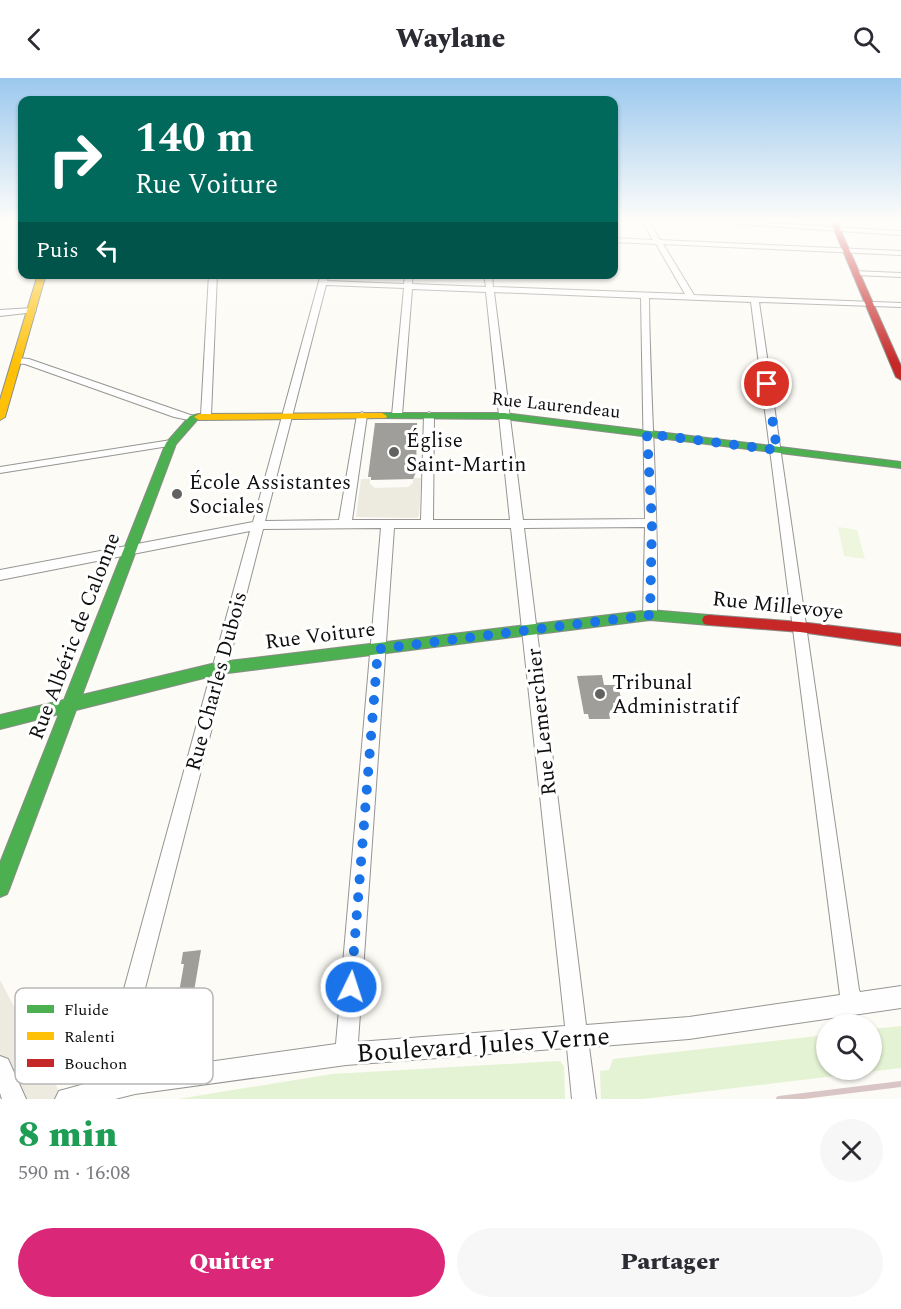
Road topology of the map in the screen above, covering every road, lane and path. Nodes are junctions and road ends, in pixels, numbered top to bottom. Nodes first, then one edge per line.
1 (674, 268) edge
2 (853, 268) edge
3 (856, 273) junction
4 (901, 275) edge
5 (41, 279) edge
6 (213, 279) edge
7 (324, 279) edge
8 (409, 279) edge
9 (489, 279) edge
10 (408, 286) junction
11 (490, 289) junction
12 (645, 295) junction
13 (691, 297) junction
14 (755, 300) junction
15 (869, 304) junction
16 (901, 305) edge
17 (32, 310) junction
18 (0, 314) edge
19 (17, 361) junction
20 (901, 377) edge
21 (287, 415) junction
22 (362, 415) junction
23 (397, 415) junction
24 (429, 415) junction
25 (504, 416) junction
26 (0, 417) edge
27 (200, 417) junction
28 (647, 434) junction
29 (171, 443) junction
30 (777, 450) junction
31 (901, 465) edge
32 (0, 471) edge
33 (517, 523) junction
34 (652, 523) junction
35 (345, 524) junction
36 (388, 524) junction
37 (427, 524) junction
38 (258, 525) junction
39 (130, 550) junction
40 (0, 575) edge
41 (650, 615) junction
42 (800, 627) junction
43 (531, 630) junction
44 (901, 640) edge
45 (378, 649) junction
46 (220, 668) junction
47 (70, 705) junction
48 (0, 722) edge
49 (0, 887) edge
50 (135, 988) edge
51 (901, 998) edge
52 (854, 1005) junction
53 (576, 1037) junction
54 (346, 1054) junction
55 (0, 1067) edge
56 (213, 1073) edge
57 (109, 1084) edge
58 (136, 1084) edge
59 (108, 1088) junction
60 (14, 1099) edge
61 (67, 1099) edge
62 (584, 1099) edge

1 - 13 street
2 - 3 street
3 - 4 street
3 - 15 street
5 - 17 street
6 - 27 street
7 - 10 street
7 - 21 street, Rue Charles Dubois
8 - 10 street
9 - 11 street, Rue Lemerchier
10 - 11 street
10 - 23 street
11 - 12 street
11 - 25 street, Rue Lemerchier
12 - 13 street
12 - 28 street
13 - 14 street
14 - 15 street
14 - 30 street
15 - 16 street
15 - 20 street
17 - 18 street
17 - 19 street
19 - 26 street
19 - 27 street
21 - 22 street, Rue Laurendeau
21 - 27 street, Rue Laurendeau
21 - 38 street, Rue Charles Dubois
22 - 23 street, Rue Laurendeau
22 - 35 street
23 - 24 street, Rue Laurendeau
24 - 25 street, Rue Laurendeau
24 - 37 street
25 - 28 street, Rue Laurendeau
25 - 33 street, Rue Lemerchier
27 - 29 street, Rue Albéric de Calonne
28 - 30 street, Rue Laurendeau
28 - 34 street
29 - 32 street
29 - 39 street, Rue Albéric de Calonne
30 - 31 street, Rue Laurendeau
30 - 42 street
33 - 34 street
33 - 37 street
33 - 43 street, Rue Lemerchier
34 - 41 street
35 - 36 street
35 - 38 street
36 - 37 street
36 - 45 street
38 - 39 street
38 - 46 street, Rue Charles Dubois
39 - 40 street
39 - 47 street, Rue Albéric de Calonne
41 - 42 street, Rue Millevoye
41 - 43 street, Rue Voiture
42 - 44 street, Rue Millevoye
42 - 52 street
43 - 45 street, Rue Voiture
43 - 53 street, Rue Lemerchier
45 - 46 street, Rue Voiture
45 - 54 street
46 - 47 street, Rue Voiture
46 - 50 street, Rue Charles Dubois
47 - 48 street, Rue Voiture
47 - 49 street, Rue Albéric de Calonne
51 - 52 street, Boulevard Jules Verne
52 - 53 street, Boulevard Jules Verne
53 - 54 street, Boulevard Jules Verne
53 - 62 street, Rue Lemerchier
54 - 56 street, Boulevard Jules Verne
55 - 60 street
57 - 59 street, Rue Charles Dubois
58 - 59 street, Boulevard Jules Verne
59 - 61 street, Boulevard Jules Verne

